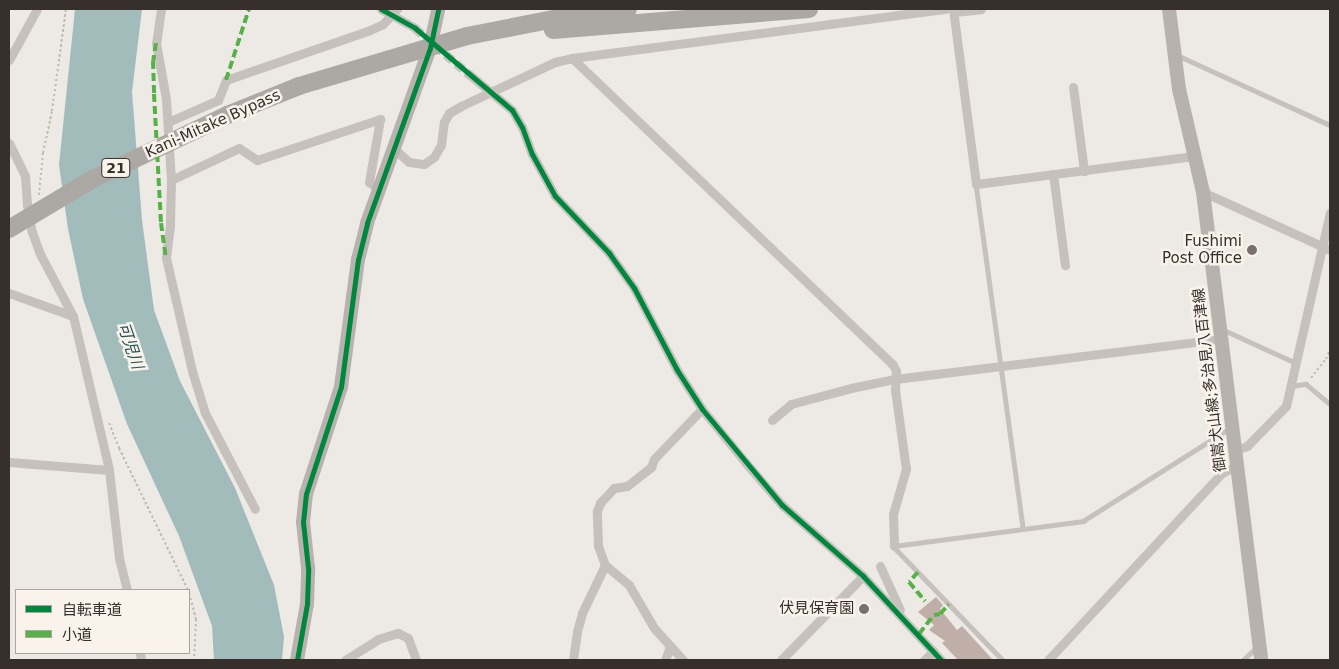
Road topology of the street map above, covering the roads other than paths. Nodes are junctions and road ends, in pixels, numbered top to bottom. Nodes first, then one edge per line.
1 (37, 9) edge
2 (161, 9) edge
3 (381, 9) edge
4 (438, 9) edge
5 (628, 9) edge
6 (809, 9) edge
7 (981, 9) edge
8 (1169, 9) edge
9 (951, 10) edge
10 (395, 12) edge
11 (415, 28) tunnel mouth
12 (430, 48) junction
13 (1176, 54) junction
14 (572, 58) junction
15 (9, 60) edge
16 (470, 74) tunnel mouth
17 (1073, 87) dead end
18 (491, 91) junction
19 (168, 122) junction
20 (1330, 125) edge
21 (9, 143) edge
22 (394, 148) junction
23 (1196, 156) junction
24 (1084, 171) junction
25 (1053, 174) junction
26 (171, 180) junction
27 (976, 184) junction
28 (378, 189) junction
29 (1202, 192) junction
30 (1330, 212) edge
31 (9, 229) edge
32 (1326, 248) edge
33 (1065, 265) dead end
34 (9, 293) edge
35 (73, 316) junction
36 (1221, 334) junction
37 (1296, 364) junction
38 (1003, 367) junction
39 (895, 379) junction
40 (1291, 386) junction
41 (1330, 404) edge
42 (702, 409) junction
43 (772, 420) dead end
44 (1231, 427) junction
45 (1235, 450) junction
46 (9, 462) edge
47 (1236, 466) junction
48 (109, 470) junction
49 (255, 509) dead end
50 (1023, 529) junction
51 (894, 546) junction
52 (605, 565) junction
53 (880, 566) dead end
54 (863, 576) junction
55 (127, 589) edge
56 (903, 617) junction
57 (670, 646) junction
58 (1260, 646) junction
59 (934, 651) junction
60 (297, 660) edge
61 (345, 660) edge
62 (416, 660) edge
63 (573, 660) edge
64 (665, 660) edge
65 (683, 660) edge
66 (781, 660) edge
67 (924, 660) edge
68 (941, 660) edge
69 (1002, 660) edge
70 (1048, 660) edge
71 (1243, 660) edge
72 (1261, 660) edge

1 - 15 street
2 - 19 street
3 - 10 street
4 - 12 street
5 - 12 highway, Kani-Mitake Bypass / 21
6 - 12 highway, Kani-Mitake Bypass / 21
7 - 9 street
8 - 13 street, 御嵩犬山線;多治見八百津線
9 - 14 street
9 - 27 street
10 - 11 street
10 - 19 street
12 - 22 street
12 - 31 highway, Kani-Mitake Bypass / 21, bridge
13 - 20 lane
13 - 23 street, 御嵩犬山線;多治見八百津線
14 - 18 street
14 - 39 street
16 - 18 street
17 - 24 street
18 - 22 street
18 - 42 street
19 - 26 street
21 - 35 street
22 - 28 street
23 - 24 street
23 - 29 street, 御嵩犬山線;多治見八百津線
24 - 25 street
25 - 27 street
25 - 33 street
26 - 28 street
26 - 49 street
27 - 38 lane
28 - 60 street
29 - 32 street
29 - 36 street, 御嵩犬山線;多治見八百津線
30 - 32 street
32 - 37 street
34 - 35 street
35 - 48 street
36 - 37 lane
36 - 38 street
36 - 44 street, 御嵩犬山線;多治見八百津線
37 - 40 street
38 - 39 street
38 - 50 lane
39 - 43 street
39 - 51 street
40 - 41 lane
40 - 45 street
42 - 52 street
42 - 54 street
44 - 45 street, 御嵩犬山線;多治見八百津線
44 - 50 lane
45 - 47 street, 御嵩犬山線;多治見八百津線
46 - 48 street
47 - 58 street, 御嵩犬山線;多治見八百津線
47 - 70 street
48 - 55 street
50 - 51 lane
51 - 69 lane
52 - 57 street
52 - 63 street
53 - 56 street
54 - 56 street
54 - 66 street
56 - 59 street
57 - 64 street
57 - 65 street
58 - 71 lane
58 - 72 street, 御嵩犬山線;多治見八百津線
59 - 67 street
59 - 68 street
61 - 62 street

